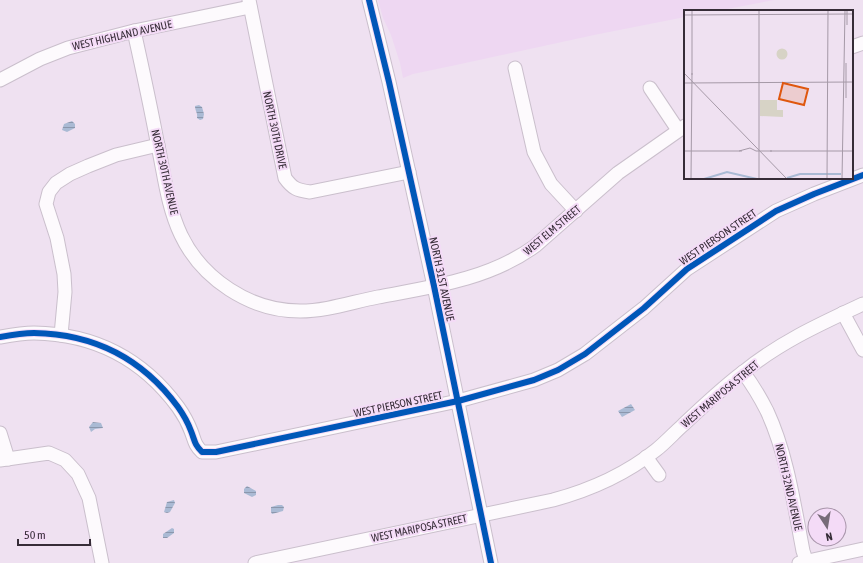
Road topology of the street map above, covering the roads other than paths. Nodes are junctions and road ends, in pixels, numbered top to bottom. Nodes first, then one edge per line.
1 (369, 0) edge
2 (249, 3) edge
3 (134, 31) junction
4 (863, 43) edge
5 (853, 47) edge
6 (515, 68) dead end
7 (0, 80) edge
8 (650, 88) dead end
9 (681, 128) edge
10 (158, 145) junction
11 (409, 172) junction
12 (863, 176) edge
13 (576, 211) junction
14 (434, 286) junction
15 (235, 293) joint
16 (863, 304) edge
17 (843, 313) junction
18 (61, 335) junction
19 (0, 336) edge
20 (863, 350) edge
21 (743, 372) junction
22 (458, 401) junction
23 (0, 433) edge
24 (646, 457) junction
25 (4, 460) edge
26 (659, 475) dead end
27 (481, 515) junction
28 (863, 549) edge
29 (804, 562) edge
30 (102, 563) edge
31 (255, 563) edge
32 (491, 563) edge

1 - 11 street, NORTH 31ST AVENUE
2 - 3 street, WEST HIGHLAND AVENUE
2 - 11 street, NORTH 30TH DRIVE
3 - 7 street, WEST HIGHLAND AVENUE
3 - 10 street, NORTH 30TH AVENUE
4 - 5 street
6 - 13 street
8 - 9 street
9 - 13 street, WEST ELM STREET
10 - 15 street, NORTH 30TH AVENUE
10 - 18 street
11 - 14 street, NORTH 31ST AVENUE
12 - 22 street, WEST PIERSON STREET
13 - 14 street, WEST ELM STREET
14 - 15 street, WEST ELM STREET
14 - 22 street, NORTH 31ST AVENUE
16 - 17 street, WEST MARIPOSA STREET
17 - 20 street
17 - 21 street, WEST MARIPOSA STREET
18 - 19 street, WEST PIERSON STREET
18 - 22 street, WEST PIERSON STREET
21 - 24 street, WEST MARIPOSA STREET
21 - 29 street, NORTH 32ND AVENUE
22 - 27 street, NORTH 31ST AVENUE
23 - 25 street
24 - 26 street
24 - 27 street, WEST MARIPOSA STREET
25 - 30 street
27 - 31 street, WEST MARIPOSA STREET
27 - 32 street, NORTH 31ST AVENUE
28 - 29 street

